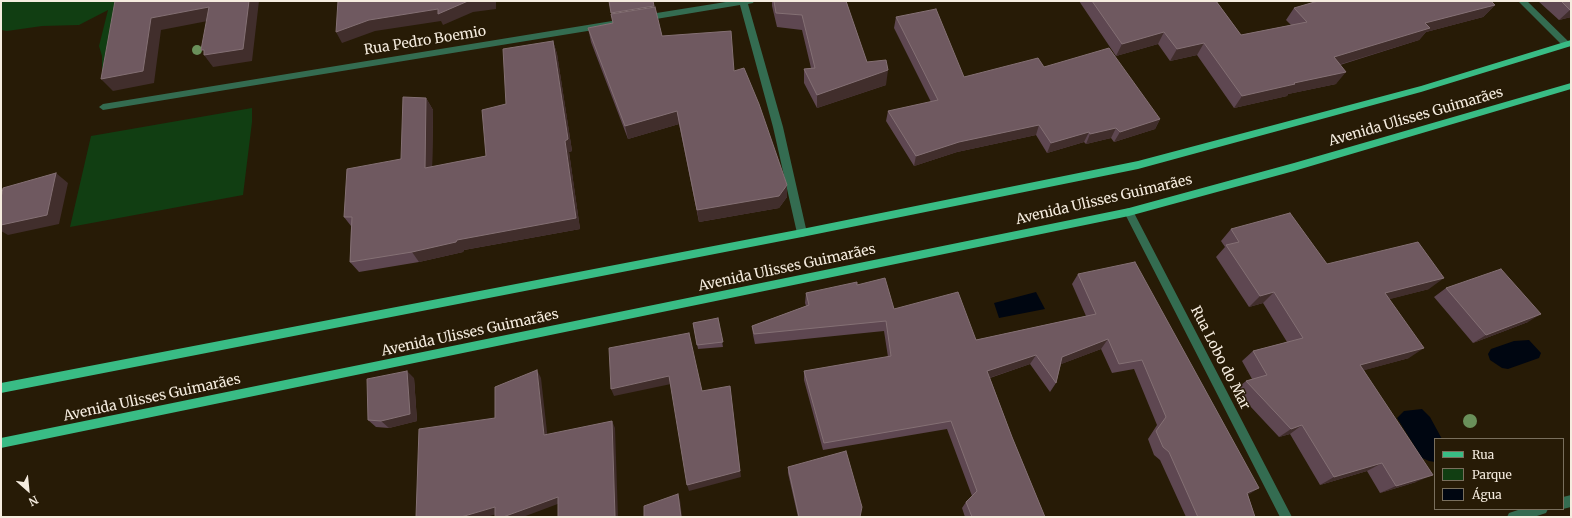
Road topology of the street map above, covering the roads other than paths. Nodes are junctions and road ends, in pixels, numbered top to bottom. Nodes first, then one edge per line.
1 (746, 1) edge
2 (1522, 1) edge
3 (634, 20) edge
4 (619, 23) edge
5 (1568, 44) edge
6 (1571, 86) edge
7 (103, 107) dead end
8 (1129, 212) junction
9 (802, 233) junction
10 (1, 388) edge
11 (1, 443) edge
12 (1538, 510) edge
13 (1286, 517) edge
14 (1513, 517) edge

1 - 3 street
1 - 9 street
2 - 5 street
4 - 7 street, Rua Pedro Boemio
5 - 9 main road, Avenida Ulisses Guimarães
6 - 8 main road, Avenida Ulisses Guimarães
8 - 11 main road, Avenida Ulisses Guimarães
8 - 13 street, Rua Lobo do Mar
9 - 10 main road, Avenida Ulisses Guimarães
12 - 14 street

